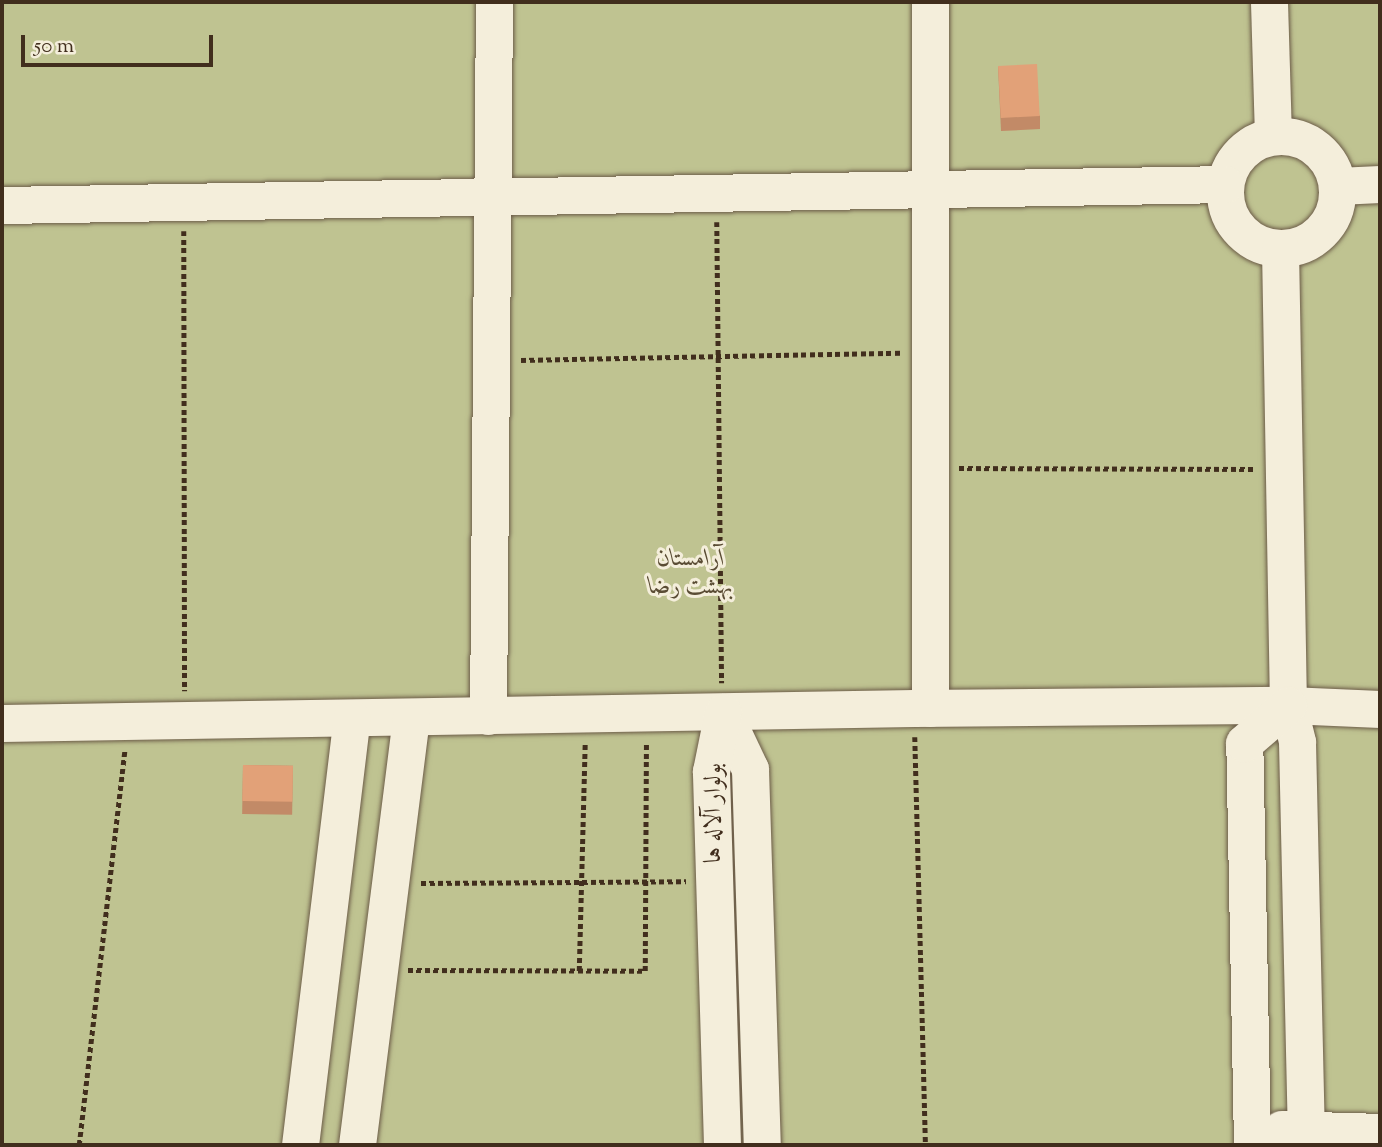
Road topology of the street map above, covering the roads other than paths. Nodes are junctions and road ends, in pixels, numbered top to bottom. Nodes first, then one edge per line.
1 (494, 2) edge
2 (930, 2) edge
3 (1269, 2) edge
4 (1273, 136) junction
5 (1225, 184) junction
6 (1380, 184) edge
7 (1337, 186) junction
8 (930, 189) junction
9 (492, 196) junction
10 (2, 205) edge
11 (1280, 248) junction
12 (1288, 705) junction
13 (922, 708) junction
14 (1380, 709) edge
15 (723, 712) junction
16 (488, 716) junction
17 (411, 717) junction
18 (352, 718) junction
19 (2, 723) edge
20 (1380, 1132) edge
21 (1252, 1137) edge
22 (1305, 1137) edge
23 (300, 1145) edge
24 (357, 1145) edge
25 (722, 1145) edge
26 (762, 1145) edge

1 - 9 lane
2 - 8 lane
3 - 4 lane
4 - 5 lane
4 - 7 lane
5 - 8 lane
5 - 11 lane
6 - 7 lane
7 - 11 lane
8 - 9 lane
8 - 13 lane
9 - 10 lane
9 - 16 lane
11 - 12 lane
12 - 13 lane
12 - 14 lane
12 - 21 lane
12 - 22 lane
13 - 15 lane
15 - 16 lane
15 - 25 lane, بولوار آلاله ها
15 - 26 lane, بولوار آلاله ها
16 - 17 lane
17 - 18 lane
17 - 24 lane
18 - 19 lane
18 - 23 lane
20 - 22 lane
21 - 22 lane

